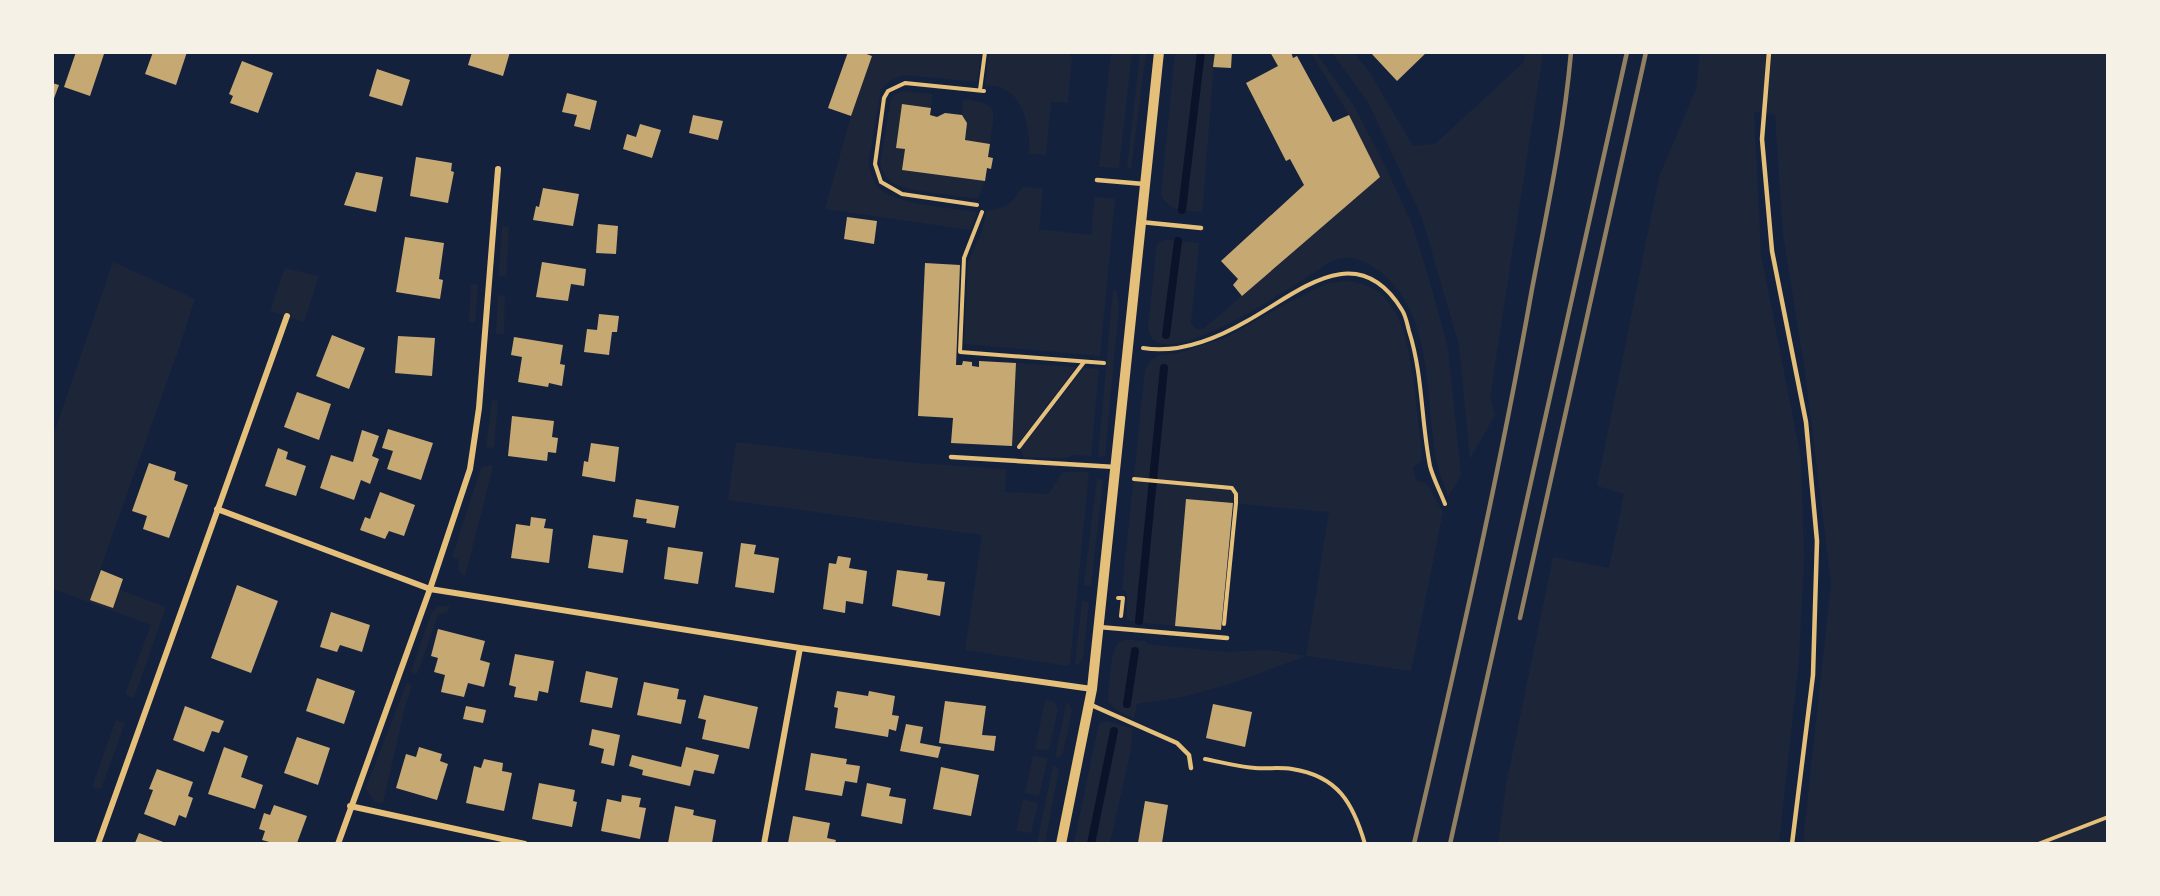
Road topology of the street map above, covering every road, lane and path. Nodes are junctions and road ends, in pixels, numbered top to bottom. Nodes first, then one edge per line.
1 (985, 52) edge
2 (1159, 52) edge
3 (1769, 52) edge
4 (498, 169) dead end
5 (1097, 180) dead end
6 (1144, 184) junction
7 (977, 205) dead end
8 (982, 212) dead end
9 (1140, 222) junction
10 (1201, 228) dead end
11 (287, 316) dead end
12 (1128, 346) junction
13 (1085, 362) junction
14 (1104, 363) dead end
15 (1015, 452) dead end
16 (951, 457) dead end
17 (1115, 467) junction
18 (1134, 479) dead end
19 (1445, 504) dead end
20 (217, 509) junction
21 (430, 589) junction
22 (1099, 627) junction
23 (1225, 638) joint
24 (800, 648) junction
25 (1092, 688) junction
26 (1089, 704) junction
27 (1189, 754) junction
28 (1191, 768) dead end
29 (350, 806) junction
30 (2108, 817) edge
31 (98, 843) edge
32 (338, 843) edge
33 (525, 843) edge
34 (764, 843) edge
35 (1061, 843) edge
36 (1365, 843) edge
37 (1792, 843) edge
38 (2038, 843) edge

1 - 7 path
2 - 6 street
3 - 37 lane
4 - 21 street
5 - 6 lane
6 - 9 street
8 - 13 path
9 - 10 lane
9 - 12 street
11 - 20 street
12 - 17 street
12 - 19 path
13 - 14 path
13 - 15 path
16 - 17 lane
17 - 22 street
18 - 23 path
20 - 21 street
20 - 31 street
21 - 24 street
21 - 29 street
22 - 23 lane
22 - 25 street
24 - 25 street
24 - 34 street
25 - 26 street
26 - 27 lane
26 - 35 street
27 - 28 lane
27 - 36 path
29 - 32 street
29 - 33 street
30 - 38 path

